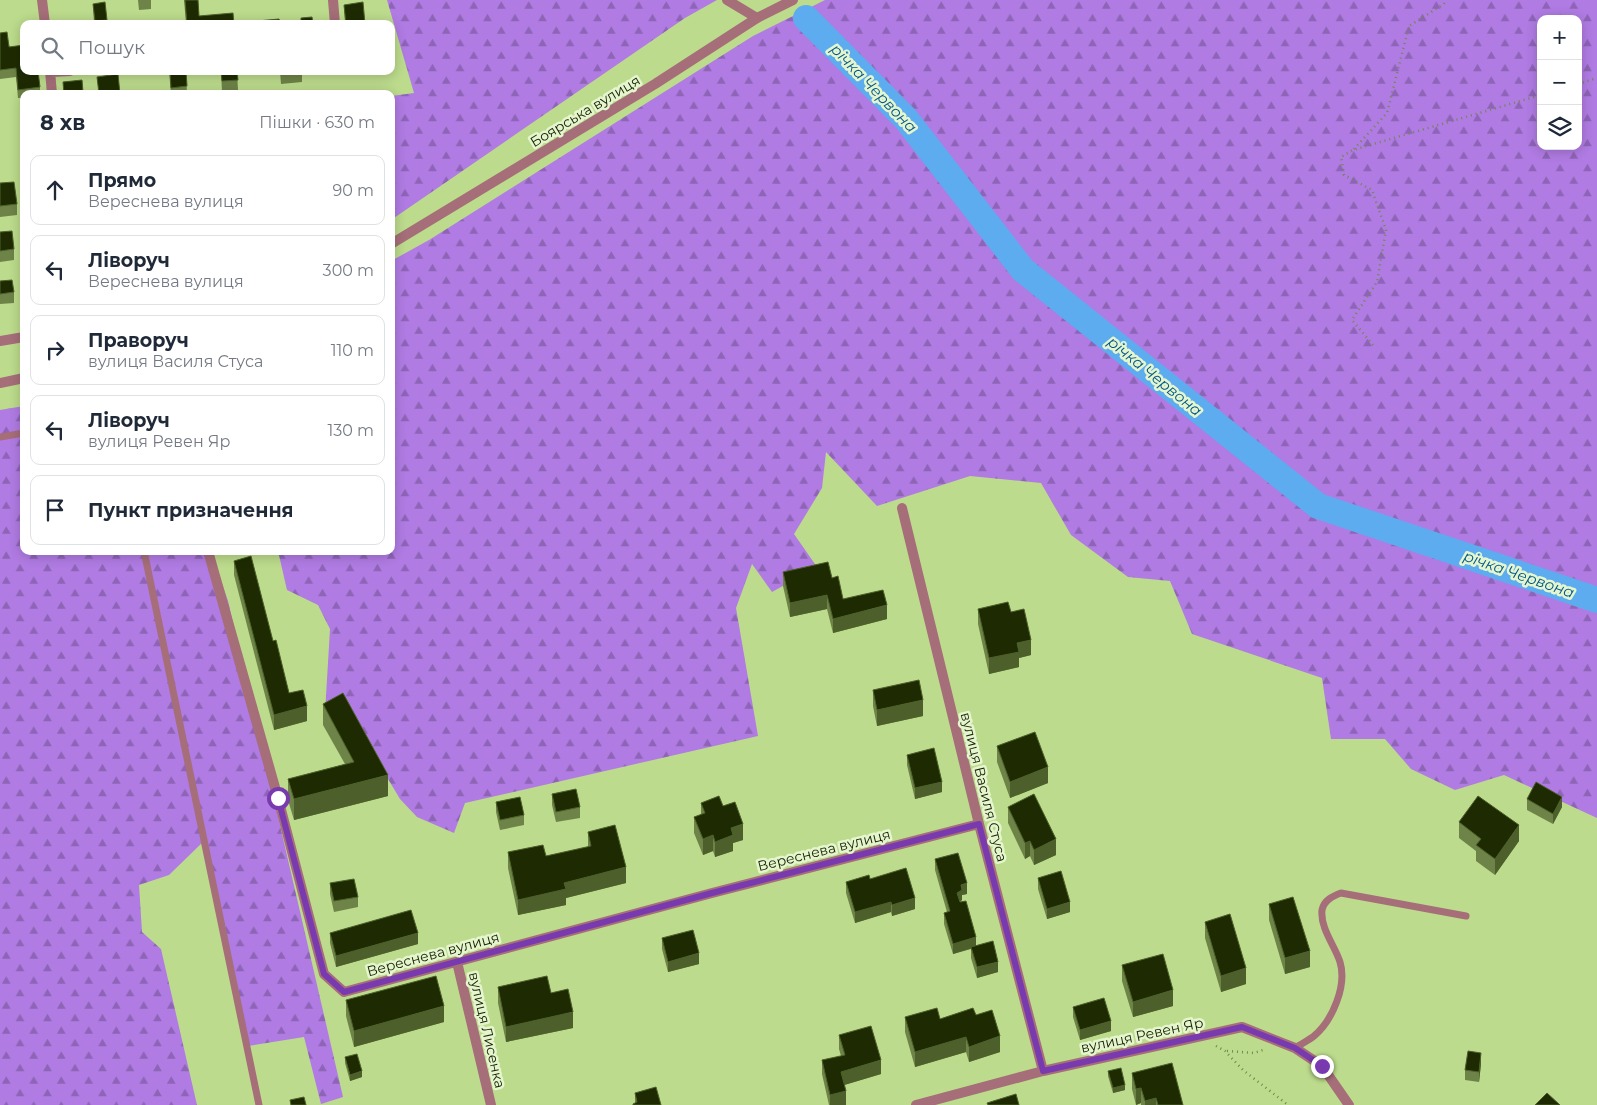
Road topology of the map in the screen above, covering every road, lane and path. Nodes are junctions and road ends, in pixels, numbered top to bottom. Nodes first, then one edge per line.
1 (42, 0) edge
2 (333, 0) edge
3 (727, 0) edge
4 (793, 0) edge
5 (1446, 0) edge
6 (757, 18) junction
7 (44, 20) edge
8 (335, 20) edge
9 (50, 75) edge
10 (1597, 78) edge
11 (1582, 83) edge
12 (52, 90) edge
13 (1537, 96) edge
14 (1353, 150) junction
15 (395, 242) edge
16 (20, 338) edge
17 (0, 341) edge
18 (1373, 345) dead end
19 (20, 379) edge
20 (0, 383) edge
21 (20, 434) edge
22 (0, 437) edge
23 (902, 508) dead end
24 (145, 555) edge
25 (209, 555) edge
26 (979, 824) junction
27 (1466, 916) dead end
28 (457, 962) junction
29 (1198, 1038) junction
30 (1285, 1043) junction
31 (1295, 1048) junction
32 (1225, 1051) junction
33 (1043, 1071) junction
34 (259, 1105) edge
35 (491, 1105) edge
36 (916, 1105) edge
37 (1288, 1105) edge
38 (1349, 1105) edge

1 - 7 street
2 - 8 street
3 - 6 street
4 - 6 street, Боярська вулиця
5 - 14 path
6 - 15 street, Боярська вулиця
9 - 12 street
10 - 11 path
13 - 14 path
14 - 18 path
16 - 17 street
19 - 20 street
21 - 22 lane
23 - 26 street, вулиця Василя Стуса
24 - 34 lane
25 - 28 street, Вереснева вулиця
26 - 28 street, Вереснева вулиця
26 - 33 street, вулиця Василя Стуса
27 - 31 lane
28 - 35 street, вулиця Лисенка
29 - 30 street, вулиця Ревен Яр
29 - 32 path
29 - 33 street, вулиця Ревен Яр
30 - 31 street, вулиця Ревен Яр
30 - 32 path
31 - 38 street, вулиця Ревен Яр
32 - 37 path
33 - 36 street, вулиця Ревен Яр

